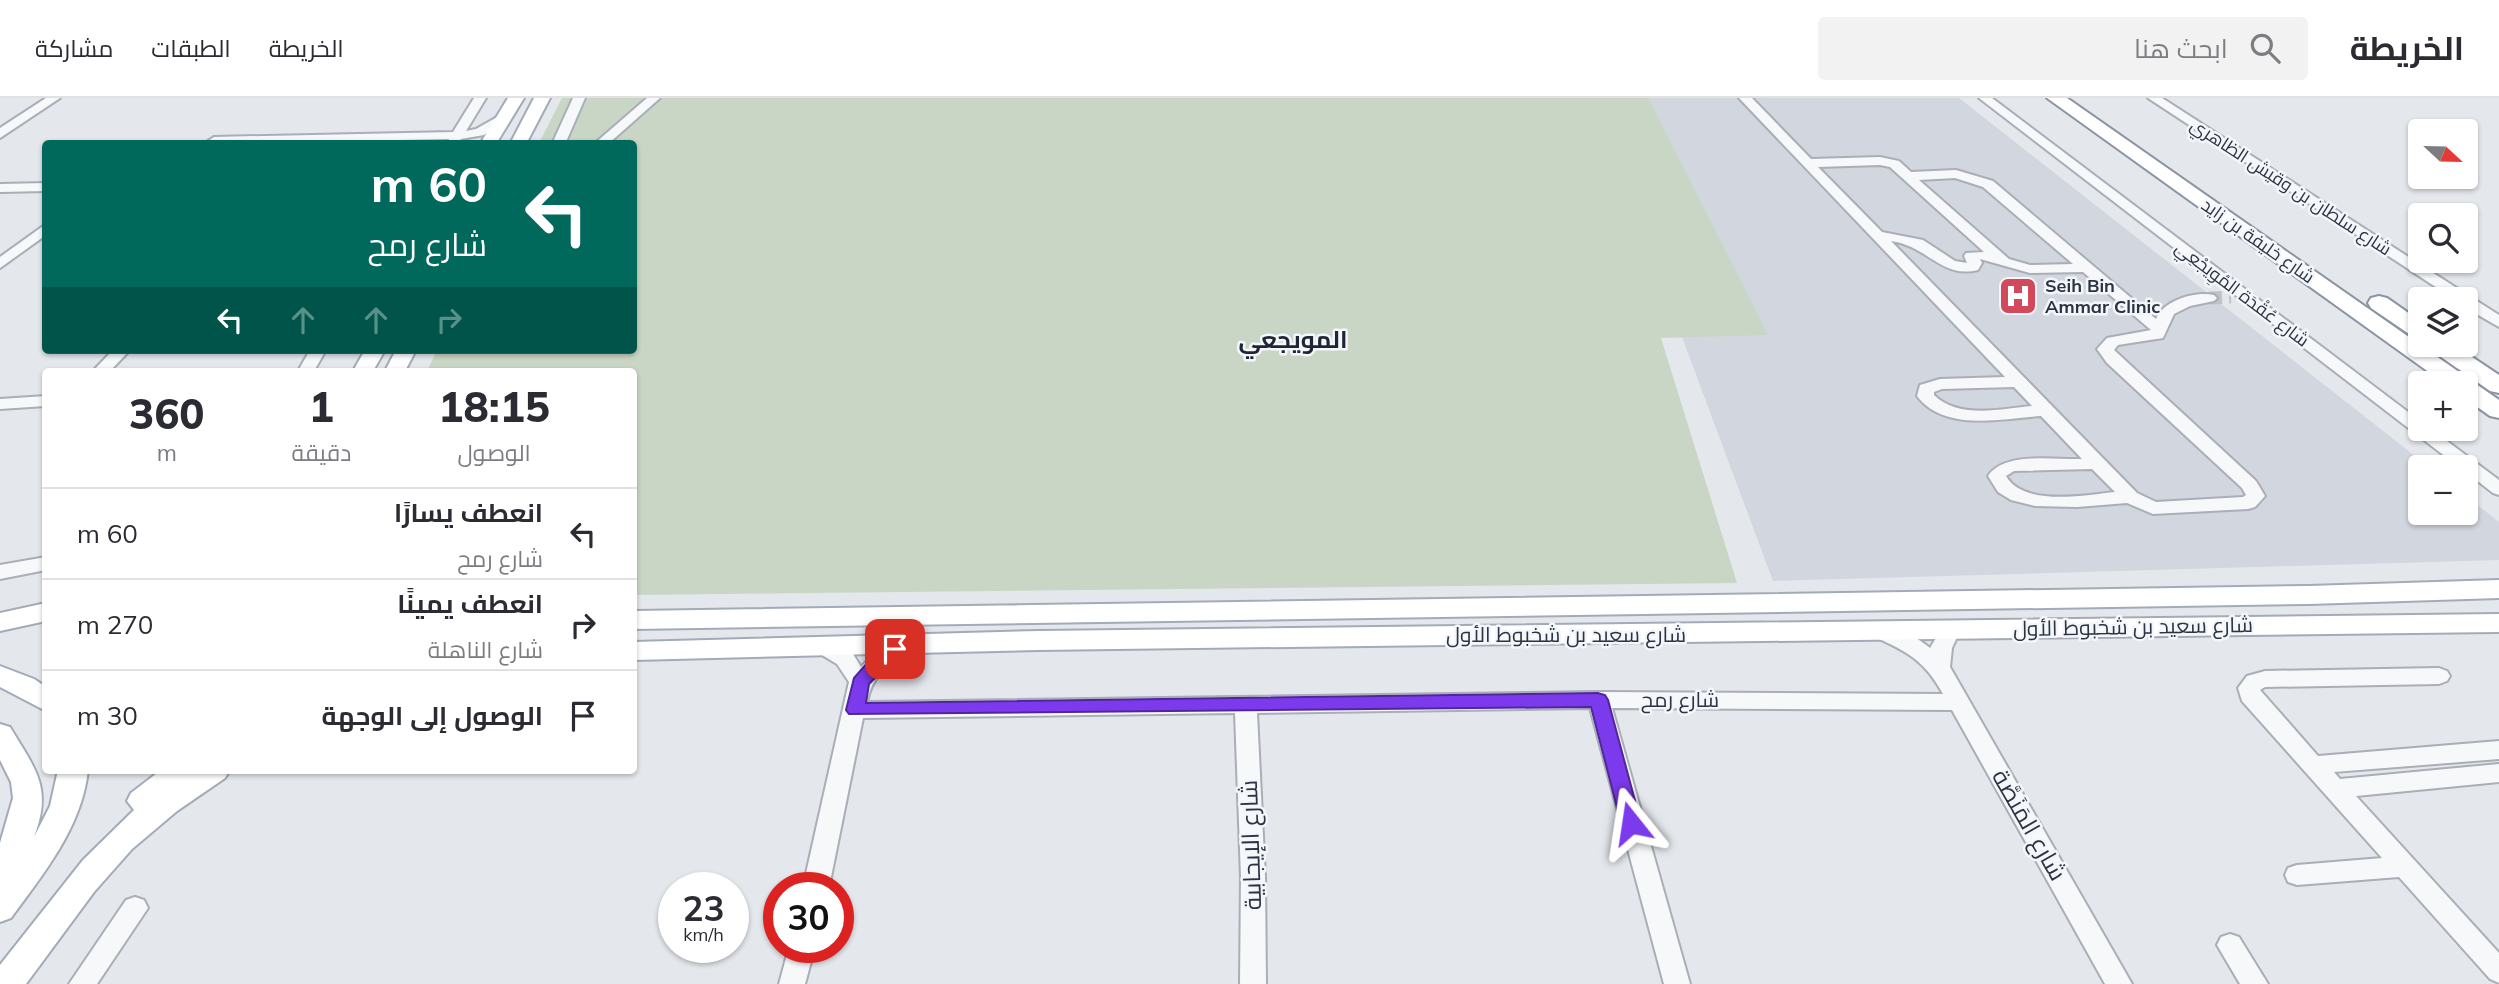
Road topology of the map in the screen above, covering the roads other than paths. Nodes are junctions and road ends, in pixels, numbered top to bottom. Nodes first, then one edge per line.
1 (54, 98) edge
2 (480, 98) edge
3 (516, 98) edge
4 (542, 98) edge
5 (579, 98) edge
6 (654, 98) edge
7 (1745, 98) edge
8 (1985, 98) edge
9 (2056, 98) edge
10 (2082, 98) edge
11 (2154, 98) edge
12 (503, 119) junction
13 (0, 134) edge
14 (463, 139) edge
15 (399, 140) edge
16 (490, 140) edge
17 (520, 140) edge
18 (560, 140) edge
19 (605, 140) edge
20 (1808, 163) junction
21 (1910, 176) junction
22 (42, 187) edge
23 (0, 188) edge
24 (42, 231) edge
25 (1878, 236) junction
26 (2004, 262) junction
27 (0, 264) edge
28 (2085, 268) junction
29 (2445, 287) edge
30 (2209, 298) tunnel mouth
31 (2478, 308) edge
32 (2499, 322) edge
33 (2408, 323) edge
34 (2160, 330) junction
35 (118, 354) edge
36 (2457, 357) edge
37 (104, 368) edge
38 (2442, 371) edge
39 (2019, 382) junction
40 (2499, 386) edge
41 (2478, 396) edge
42 (42, 401) edge
43 (0, 404) edge
44 (2046, 410) junction
45 (2499, 411) edge
46 (2097, 464) junction
47 (2499, 489) edge
48 (2130, 497) junction
49 (42, 564) edge
50 (0, 572) edge
51 (2499, 589) edge
52 (2309, 595) junction
53 (1857, 601) junction
54 (42, 613) edge
55 (637, 620) edge
56 (0, 622) edge
57 (2499, 622) edge
58 (42, 624) edge
59 (2212, 625) junction
60 (1950, 631) junction
61 (1882, 632) junction
62 (0, 633) edge
63 (1711, 634) junction
64 (912, 642) junction
65 (819, 644) junction
66 (637, 651) edge
67 (1939, 667) junction
68 (0, 676) edge
69 (2439, 676) dead end
70 (860, 682) junction
71 (42, 698) edge
72 (1598, 700) junction
73 (1958, 702) junction
74 (1246, 706) junction
75 (855, 710) junction
76 (0, 735) edge
77 (2499, 750) edge
78 (2312, 765) junction
79 (2499, 773) edge
80 (72, 774) edge
81 (177, 774) edge
82 (209, 774) edge
83 (2335, 789) junction
84 (2404, 866) junction
85 (819, 872) edge
86 (0, 873) edge
87 (2297, 875) dead end
88 (0, 908) edge
89 (135, 908) dead end
90 (2230, 945) dead end
91 (798, 963) edge
92 (2499, 971) edge
93 (0, 975) edge
94 (4, 984) edge
95 (82, 984) edge
96 (792, 984) edge
97 (1253, 984) edge
98 (1676, 984) edge
99 (2119, 984) edge
100 (2255, 984) edge

1 - 13 street
2 - 14 street
3 - 12 main road
4 - 17 main road
5 - 18 street
6 - 19 street
7 - 20 street
8 - 47 street, شارع عُقْدَة المُوِيجْعِي
9 - 38 highway, شارع خليفة بن زايد
10 - 33 highway, شارع خليفة بن زايد
11 - 29 street, شارع سلطان بن وقيش الظاهري
12 - 14 street
12 - 16 main road
14 - 15 street
20 - 21 street
20 - 25 street
21 - 26 street
21 - 28 street
22 - 23 street
24 - 27 street
25 - 26 street
25 - 39 street
26 - 28 street
28 - 34 street
30 - 34 street
31 - 32 street, شارع سلطان بن وقيش الظاهري
34 - 48 street
35 - 37 street
36 - 40 highway
39 - 44 street
39 - 44 street
41 - 45 highway
42 - 43 street
44 - 46 street
46 - 48 street
46 - 48 street
49 - 50 street
51 - 52 main road, شارع سعيد بن شخبوط الأول
52 - 53 main road, شارع سعيد بن شخبوط الأول
52 - 59 main road
53 - 55 main road, شارع سعيد بن شخبوط الأول
53 - 63 main road
54 - 56 main road
57 - 59 main road, شارع سعيد بن شخبوط الأول
58 - 62 main road
59 - 60 main road, شارع سعيد بن شخبوط الأول
60 - 61 main road, شارع سعيد بن شخبوط الأول
60 - 67 street
61 - 63 main road, شارع سعيد بن شخبوط الأول
61 - 67 street, شارع المَنَصَّة
63 - 64 main road, شارع سعيد بن شخبوط الأول
64 - 65 main road, شارع سعيد بن شخبوط الأول
64 - 70 street
65 - 66 main road, شارع سعيد بن شخبوط الأول
65 - 70 street
67 - 73 street, شارع المَنَصَّة
68 - 71 main road
69 - 78 street
70 - 75 street
72 - 73 street, شارع رمح
72 - 74 street, شارع رمح
72 - 98 street
73 - 99 street, شارع المَنَصَّة
74 - 75 street, شارع رمح
74 - 97 street, شارع الإيجابية
75 - 85 street
76 - 86 main road
77 - 78 street
78 - 83 street
79 - 83 street
80 - 88 main road
81 - 93 main road
82 - 94 main road
83 - 84 street
84 - 87 street
84 - 92 street
89 - 95 street
90 - 100 street
91 - 96 street

